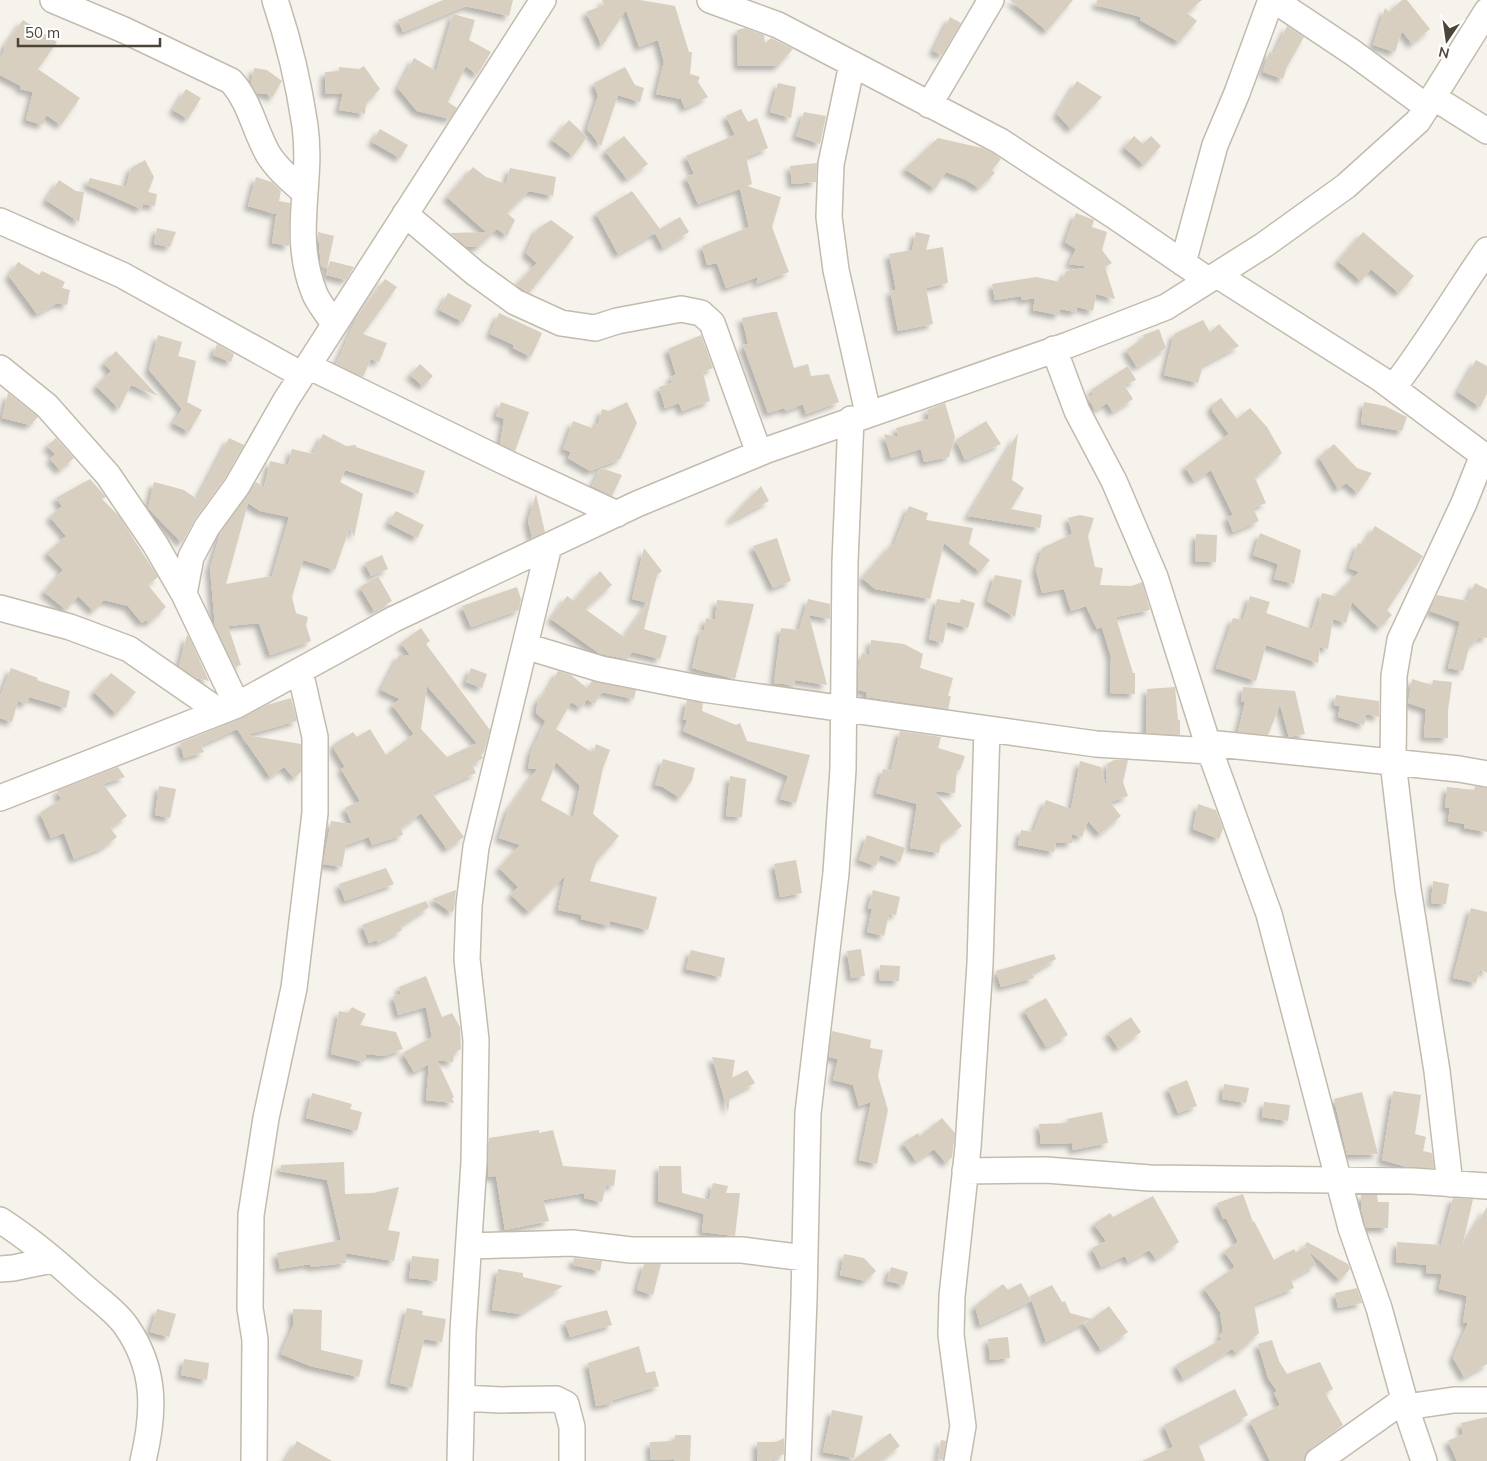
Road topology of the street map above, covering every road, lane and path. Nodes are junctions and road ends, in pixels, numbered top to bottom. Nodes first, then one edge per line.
1 (53, 0) edge
2 (274, 0) edge
3 (543, 0) edge
4 (710, 0) edge
5 (991, 0) edge
6 (1273, 0) edge
7 (1487, 11) edge
8 (852, 64) junction
9 (1430, 102) junction
10 (929, 105) junction
11 (1487, 131) edge
12 (305, 193) junction
13 (405, 214) junction
14 (0, 221) edge
15 (1487, 250) edge
16 (1183, 263) junction
17 (1212, 278) junction
18 (334, 324) junction
19 (1054, 350) junction
20 (0, 368) edge
21 (305, 371) junction
22 (1394, 388) junction
23 (860, 416) junction
24 (759, 453) junction
25 (1485, 456) edge
26 (617, 514) junction
27 (549, 546) junction
28 (184, 594) junction
29 (0, 608) edge
30 (525, 646) junction
31 (300, 671) junction
32 (228, 708) junction
33 (845, 708) junction
34 (987, 729) junction
35 (1209, 747) junction
36 (1393, 762) junction
37 (1487, 774) edge
38 (0, 798) edge
39 (965, 1171) junction
40 (1339, 1181) junction
41 (1450, 1184) junction
42 (1487, 1186) edge
43 (0, 1220) edge
44 (470, 1246) junction
45 (805, 1258) junction
46 (52, 1260) junction
47 (0, 1269) edge
48 (462, 1398) junction
49 (1487, 1400) edge
50 (1405, 1403) junction
51 (143, 1461) edge
52 (254, 1461) edge
53 (460, 1461) edge
54 (572, 1461) edge
55 (798, 1461) edge
56 (957, 1461) edge
57 (1318, 1461) edge
58 (1424, 1461) edge

1 - 12 street
2 - 12 street
3 - 13 street
4 - 8 street
5 - 10 street
6 - 9 street
6 - 16 street
7 - 9 street
8 - 10 street
8 - 23 street
9 - 11 street
9 - 17 street
10 - 16 street
12 - 18 street
13 - 18 street
13 - 24 street
14 - 21 street
15 - 22 street
16 - 17 street
17 - 19 street
17 - 22 street
18 - 21 street
19 - 23 street
19 - 35 street
20 - 28 street
21 - 26 street
21 - 28 street
22 - 25 street
23 - 24 street
23 - 33 street
24 - 26 street
25 - 36 street
26 - 27 street
27 - 30 street
27 - 31 street
28 - 32 street
29 - 32 street
30 - 33 street
30 - 44 street
31 - 32 street
31 - 52 street
32 - 38 street
33 - 34 street
33 - 45 street
34 - 35 street
34 - 39 street
35 - 36 street
35 - 40 street
36 - 37 street
36 - 41 street
39 - 40 street
39 - 56 street
40 - 41 street
40 - 50 street
41 - 42 street
43 - 46 street
44 - 45 street
44 - 48 street
45 - 55 street
46 - 47 street
46 - 51 street
48 - 53 street
48 - 54 street
49 - 50 street
50 - 57 street
50 - 58 street

